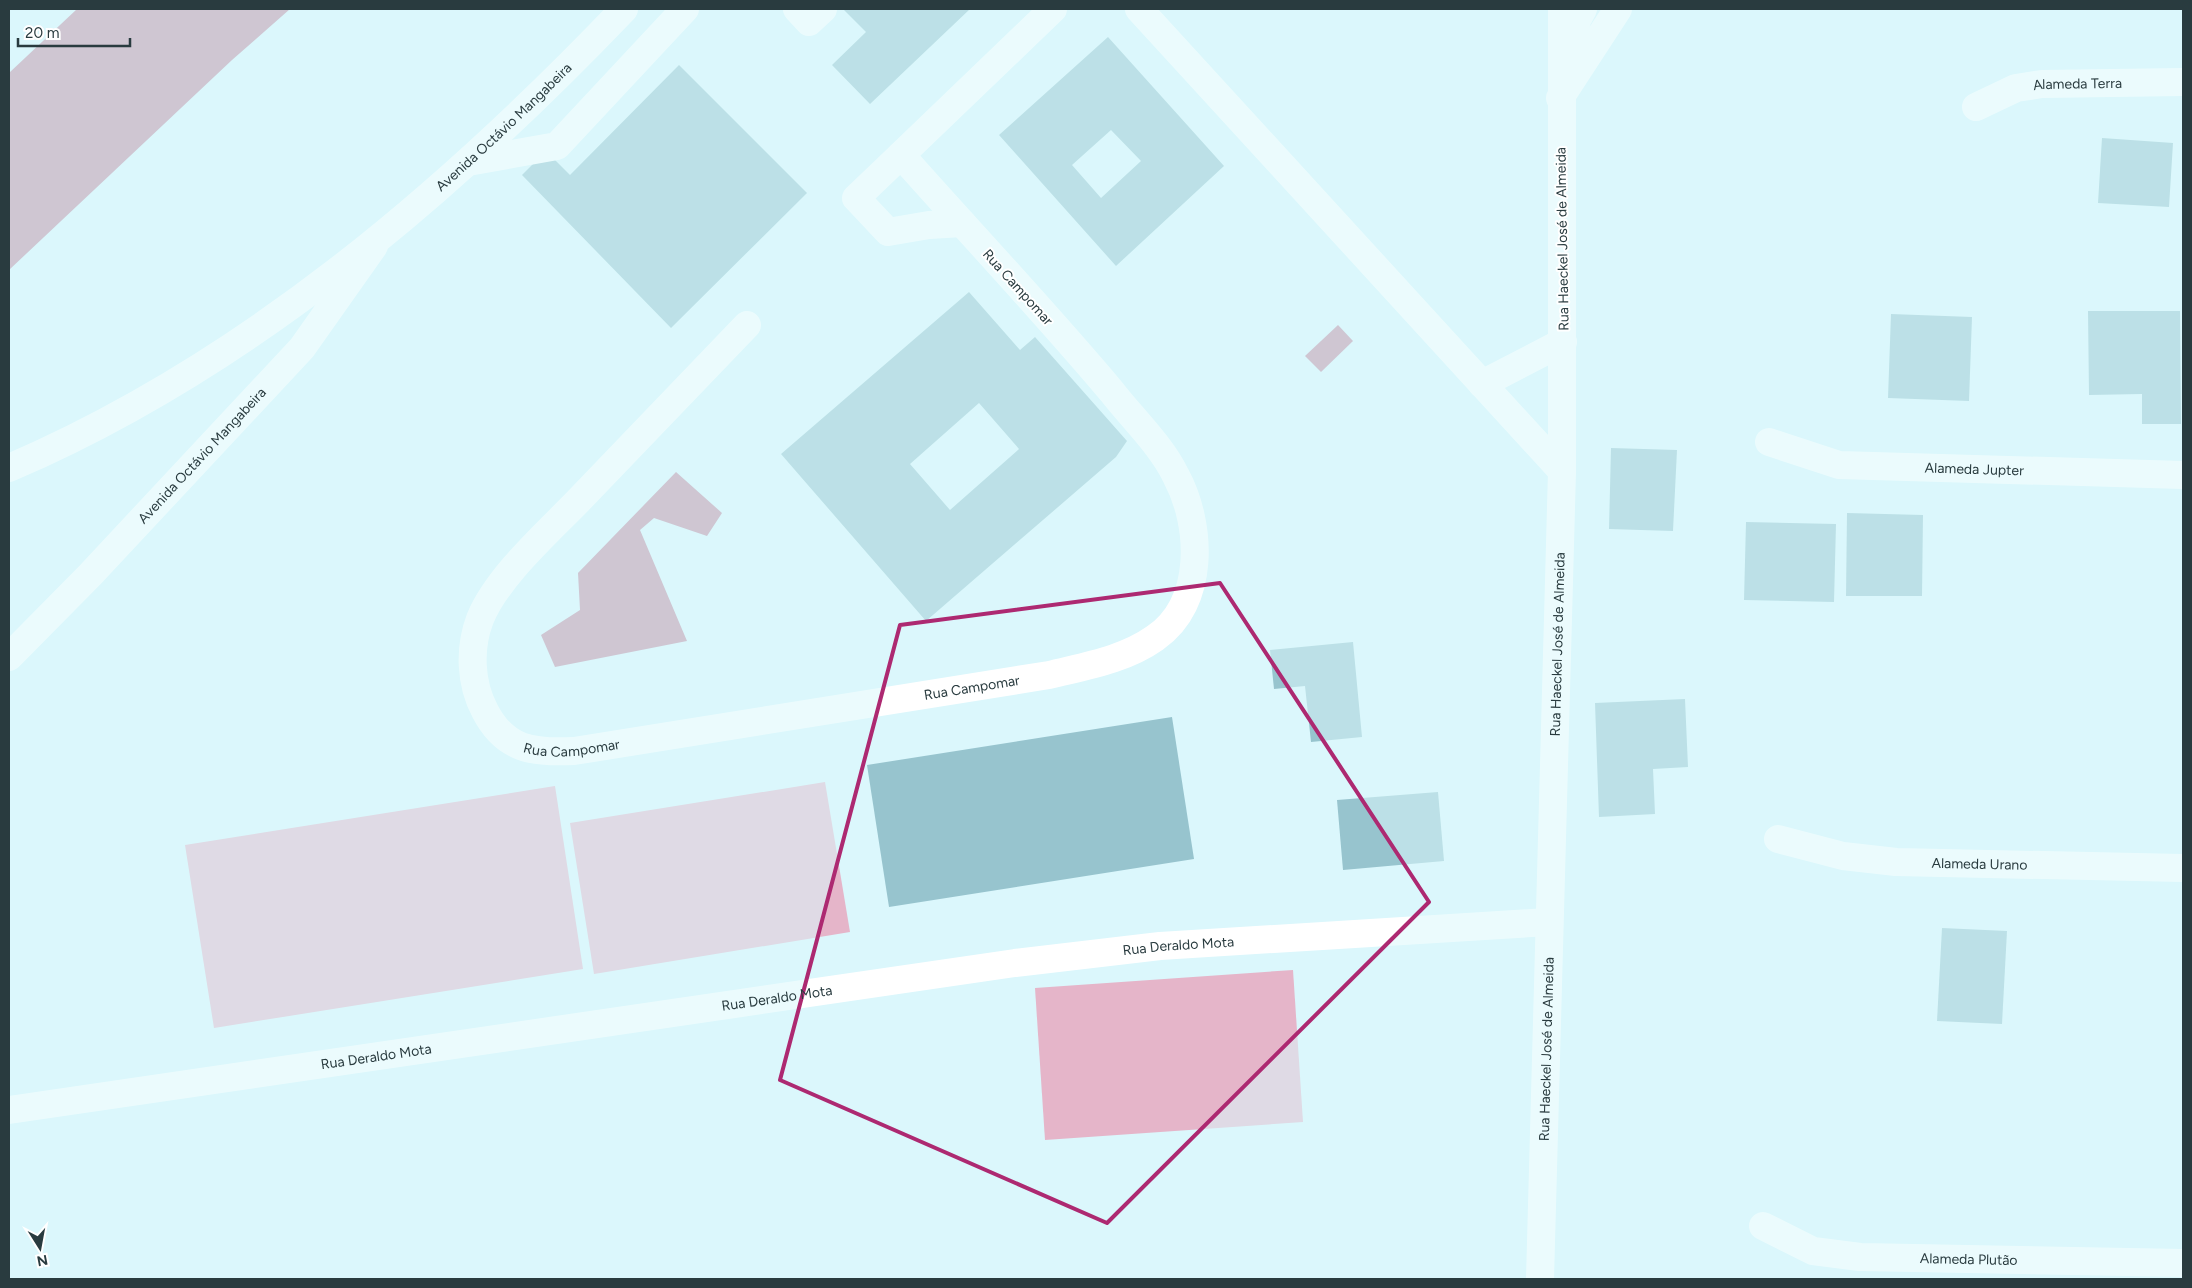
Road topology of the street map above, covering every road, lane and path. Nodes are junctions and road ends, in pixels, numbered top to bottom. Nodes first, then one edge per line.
1 (624, 9) edge
2 (685, 9) edge
3 (797, 9) edge
4 (822, 9) edge
5 (1053, 9) edge
6 (1139, 9) edge
7 (1562, 9) edge
8 (1583, 9) edge
9 (1618, 9) edge
10 (2183, 82) edge
11 (1560, 98) junction
12 (1976, 107) dead end
13 (901, 156) junction
14 (468, 162) junction
15 (962, 224) junction
16 (377, 241) junction
17 (747, 325) dead end
18 (1563, 342) junction
19 (1482, 384) junction
20 (1769, 442) dead end
21 (9, 468) edge
22 (1562, 471) junction
23 (2183, 475) edge
24 (9, 657) edge
25 (1778, 839) dead end
26 (2183, 868) edge
27 (1548, 922) junction
28 (9, 1110) edge
29 (1763, 1226) dead end
30 (2183, 1263) edge
31 (1540, 1279) edge

1 - 14 street, Avenida Octávio Mangabeira
2 - 14 street
3 - 4 street
5 - 13 street
6 - 19 street
7 - 11 street, Rua Haeckel José de Almeida
8 - 11 street
9 - 11 street
10 - 12 street, Alameda Terra
11 - 18 street, Rua Haeckel José de Almeida
13 - 15 street, Rua Campomar
13 - 15 street
14 - 16 street, Avenida Octávio Mangabeira
15 - 17 street, Rua Campomar
16 - 21 street, Avenida Octávio Mangabeira
16 - 24 street, Avenida Octávio Mangabeira
18 - 19 street
18 - 22 street, Rua Haeckel José de Almeida
19 - 22 street
20 - 23 street, Alameda Jupter
22 - 27 street, Rua Haeckel José de Almeida
25 - 26 street, Alameda Urano
27 - 28 street, Rua Deraldo Mota
27 - 31 street, Rua Haeckel José de Almeida
29 - 30 street, Alameda Plutão

